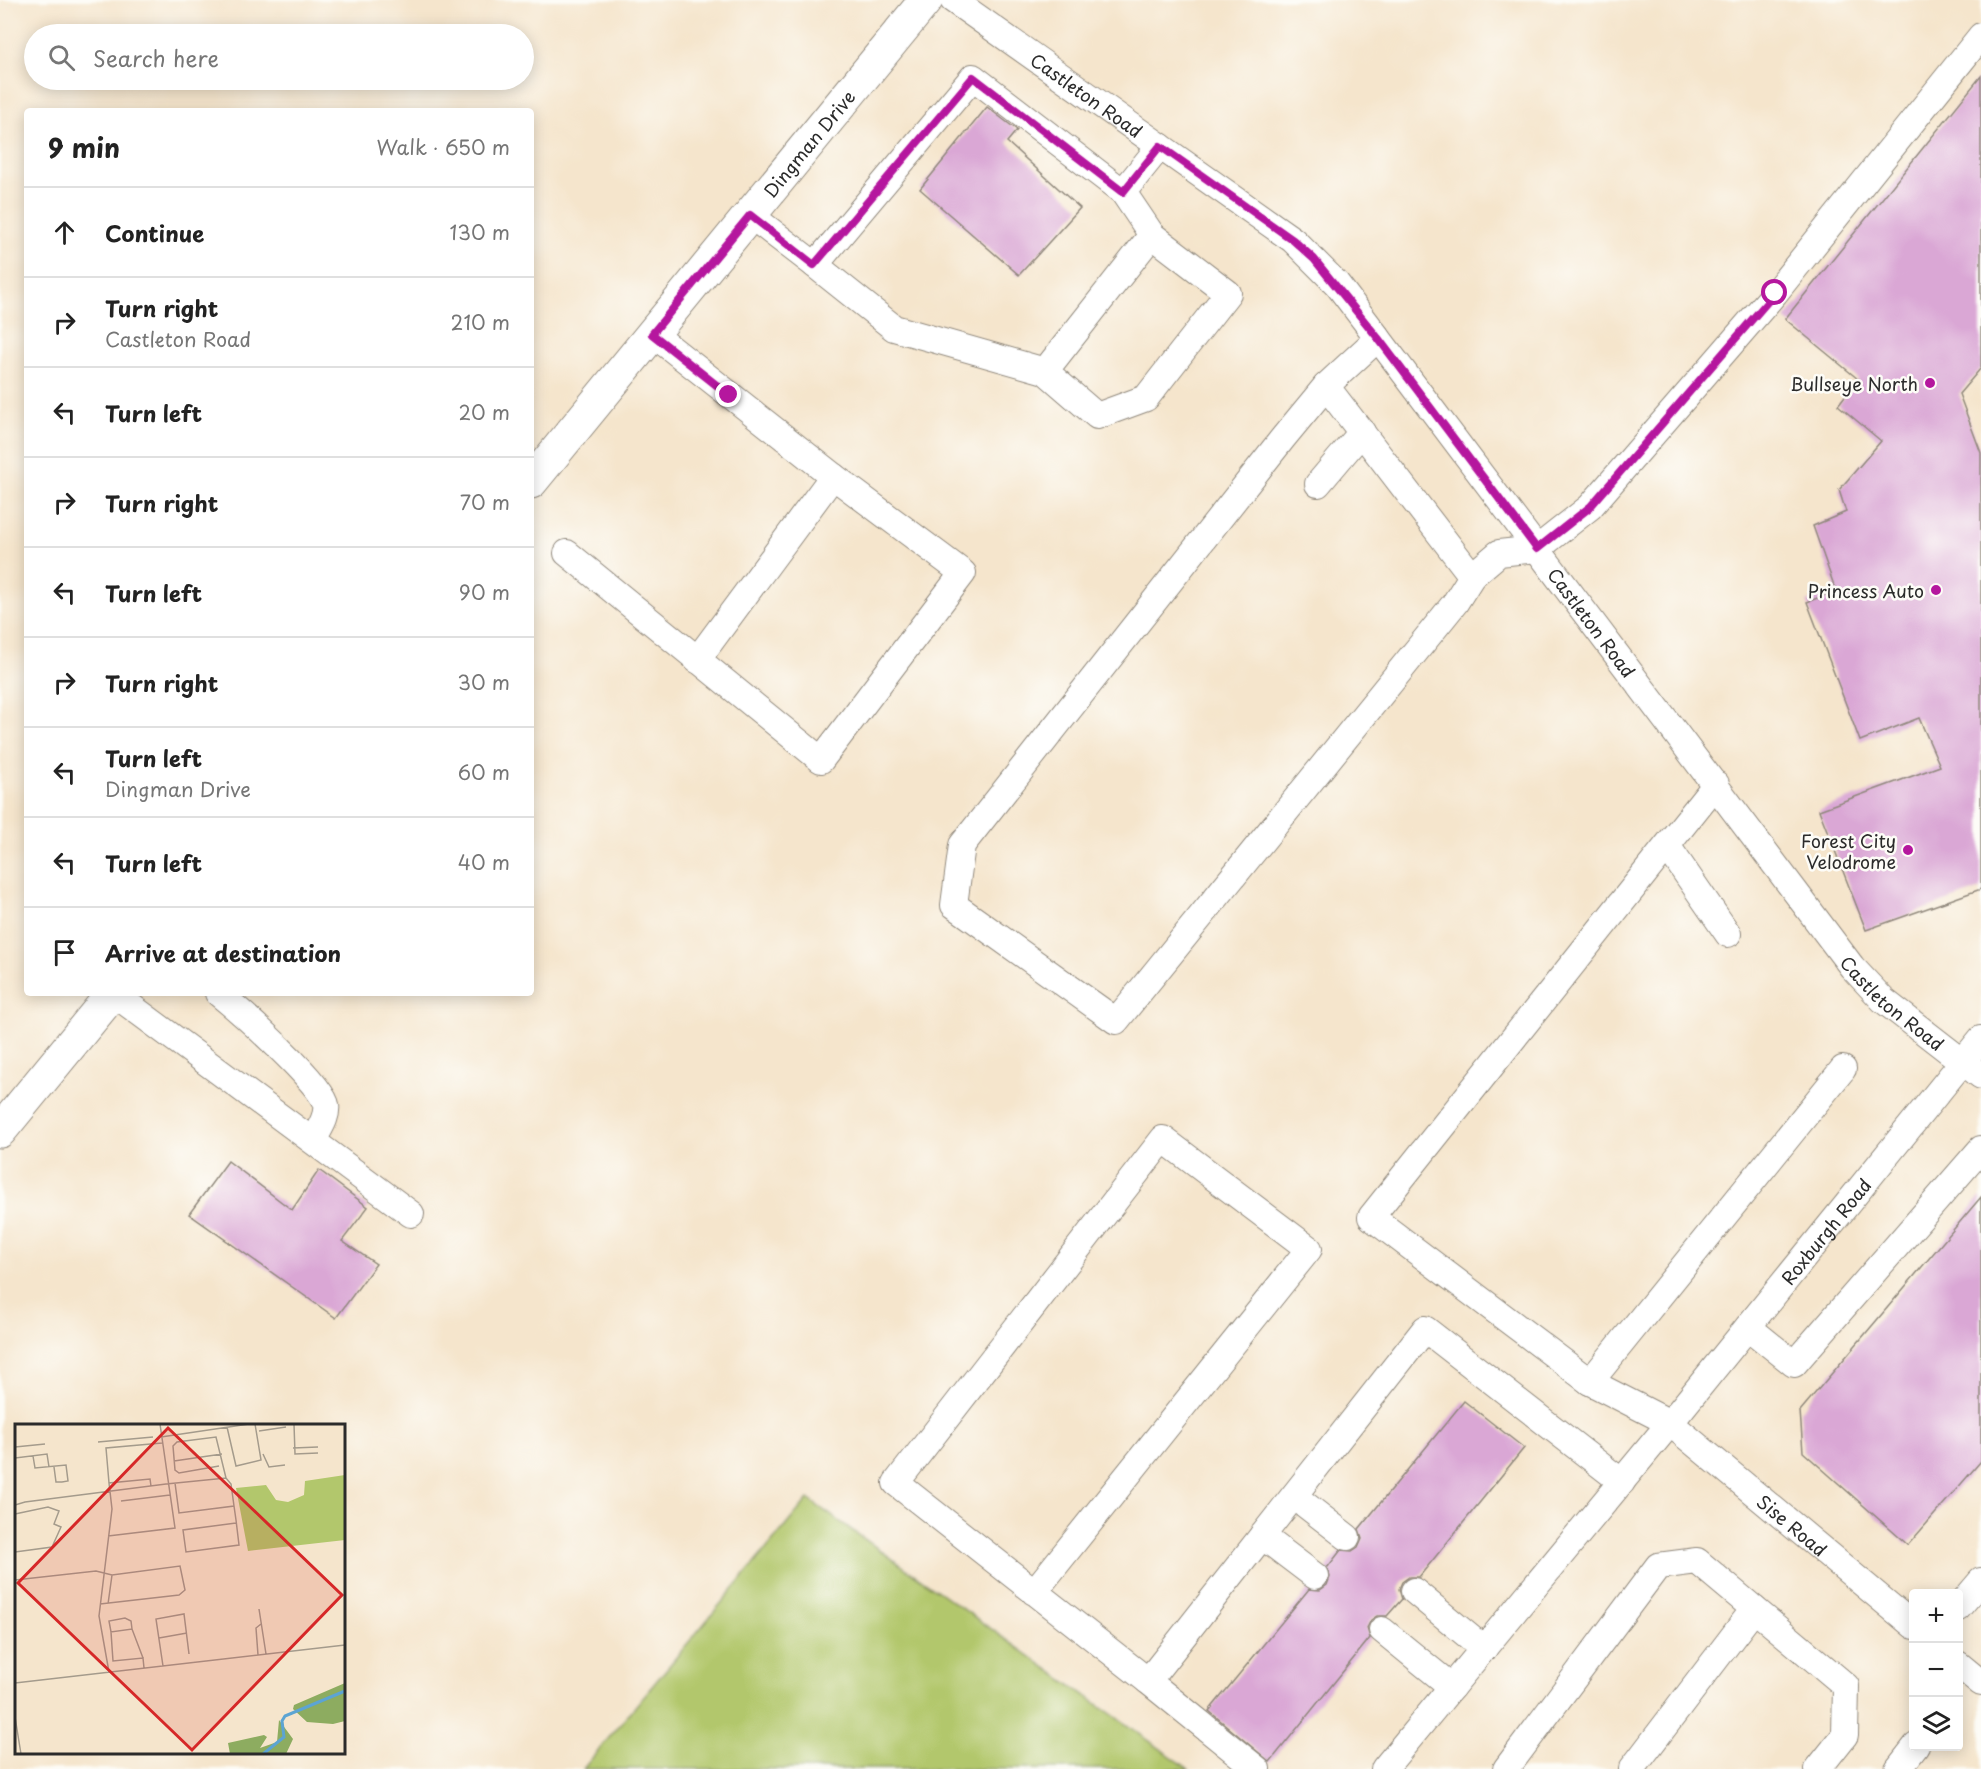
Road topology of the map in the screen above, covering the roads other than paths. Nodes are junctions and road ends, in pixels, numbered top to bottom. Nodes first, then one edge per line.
1 (926, 0) edge
2 (953, 0) edge
3 (1981, 36) edge
4 (1160, 146) junction
5 (1123, 192) junction
6 (750, 215) junction
7 (1152, 235) junction
8 (814, 265) junction
9 (652, 334) junction
10 (1378, 338) junction
11 (1045, 371) junction
12 (1326, 386) junction
13 (1362, 432) junction
14 (833, 477) junction
15 (534, 478) edge
16 (1318, 484) dead end
17 (1537, 549) junction
18 (567, 553) dead end
19 (1472, 576) junction
20 (697, 660) junction
21 (1716, 784) junction
22 (1668, 847) junction
23 (1728, 934) dead end
24 (111, 996) edge
25 (117, 996) edge
26 (222, 996) edge
27 (1981, 1039) edge
28 (1844, 1069) dead end
29 (1972, 1069) edge
30 (0, 1131) edge
31 (314, 1139) junction
32 (1981, 1149) edge
33 (411, 1214) dead end
34 (1748, 1327) junction
35 (1590, 1382) junction
36 (1670, 1423) junction
37 (1622, 1482) junction
38 (1294, 1496) junction
39 (1263, 1536) junction
40 (1347, 1537) dead end
41 (1315, 1575) dead end
42 (1981, 1581) edge
43 (1414, 1591) dead end
44 (1034, 1592) junction
45 (1963, 1603) edge
46 (1754, 1609) junction
47 (1909, 1622) edge
48 (1382, 1630) dead end
49 (1484, 1649) junction
50 (1148, 1681) junction
51 (1452, 1687) junction
52 (1912, 1751) edge
53 (1257, 1769) edge
54 (1384, 1769) edge
55 (1506, 1769) edge
56 (1632, 1769) edge
57 (1818, 1769) edge
58 (1898, 1769) edge

1 - 6 main road, Dingman Drive
2 - 4 street, Castleton Road
3 - 17 street
4 - 5 street
4 - 10 street, Castleton Road
5 - 7 street
5 - 8 street
6 - 8 street
6 - 9 main road, Dingman Drive
7 - 11 street
7 - 11 street
8 - 11 street
9 - 14 street
9 - 15 main road, Dingman Drive
10 - 12 street
10 - 17 street, Castleton Road
12 - 13 street
12 - 19 street
13 - 16 street
13 - 19 street
14 - 20 street
14 - 20 street
17 - 19 street
17 - 21 street, Castleton Road
18 - 20 street
21 - 22 street
21 - 29 street, Castleton Road
22 - 23 street
22 - 35 street, Sise Road
24 - 30 main road
25 - 31 street
26 - 31 street
27 - 29 street, Roxburgh Road
28 - 35 street
29 - 34 street, Roxburgh Road
31 - 33 street
32 - 34 street
34 - 36 street, Roxburgh Road
35 - 36 street, Sise Road
36 - 37 street, Roxburgh Road
36 - 47 street, Sise Road
37 - 38 street
37 - 49 street, Roxburgh Road
38 - 39 street
38 - 40 street
39 - 41 street
39 - 50 street
42 - 45 street
43 - 49 street
44 - 44 street
44 - 50 street
46 - 55 street
46 - 56 street
46 - 57 street
48 - 51 street
49 - 51 street, Roxburgh Road
50 - 53 street
51 - 54 street, Roxburgh Road
52 - 58 street

